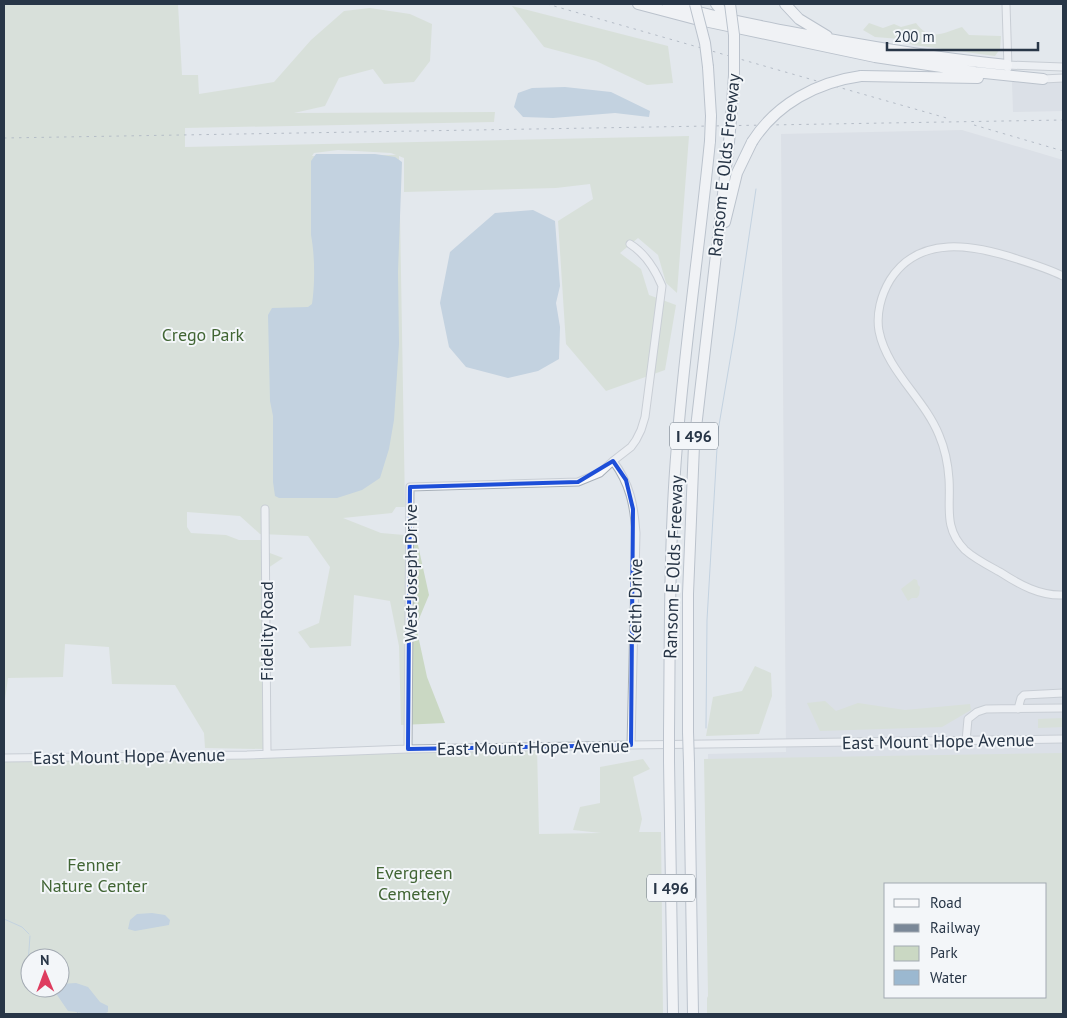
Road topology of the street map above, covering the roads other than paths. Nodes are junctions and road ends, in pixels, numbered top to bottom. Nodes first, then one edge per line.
1 (638, 4) edge
2 (668, 4) edge
3 (695, 4) edge
4 (716, 4) edge
5 (730, 4) edge
6 (785, 4) edge
7 (1006, 4) edge
8 (746, 23) junction
9 (835, 40) junction
10 (816, 41) junction
11 (1007, 65) junction
12 (1063, 66) edge
13 (1012, 75) junction
14 (1043, 78) junction
15 (1063, 78) edge
16 (630, 244) dead end
17 (712, 274) junction
18 (1063, 276) edge
19 (614, 462) junction
20 (265, 509) dead end
21 (1063, 595) edge
22 (1063, 693) edge
23 (1063, 708) edge
24 (1018, 709) junction
25 (1063, 739) edge
26 (966, 741) junction
27 (631, 745) junction
28 (408, 749) junction
29 (267, 754) junction
30 (4, 758) edge
31 (673, 1014) edge
32 (693, 1014) edge

1 - 10 highway
2 - 8 highway
3 - 31 highway, Ransom E Olds Freeway / I 496, bridge
4 - 8 highway
5 - 17 highway, Ransom E Olds Freeway / I 496, bridge
6 - 9 highway
7 - 11 street
8 - 10 highway
9 - 10 highway
9 - 11 highway
10 - 13 highway
11 - 12 street
11 - 13 street
13 - 14 highway
14 - 15 street
14 - 17 highway, bridge
16 - 19 street
17 - 32 highway, Ransom E Olds Freeway / I 496, bridge
18 - 21 street
19 - 27 street, Keith Drive
19 - 28 street, West Joseph Drive
20 - 29 street, Fidelity Road
22 - 24 street
23 - 24 street
24 - 26 street
25 - 26 street, East Mount Hope Avenue
26 - 27 street, East Mount Hope Avenue
27 - 28 street, East Mount Hope Avenue
28 - 29 street, East Mount Hope Avenue
29 - 30 street, East Mount Hope Avenue

